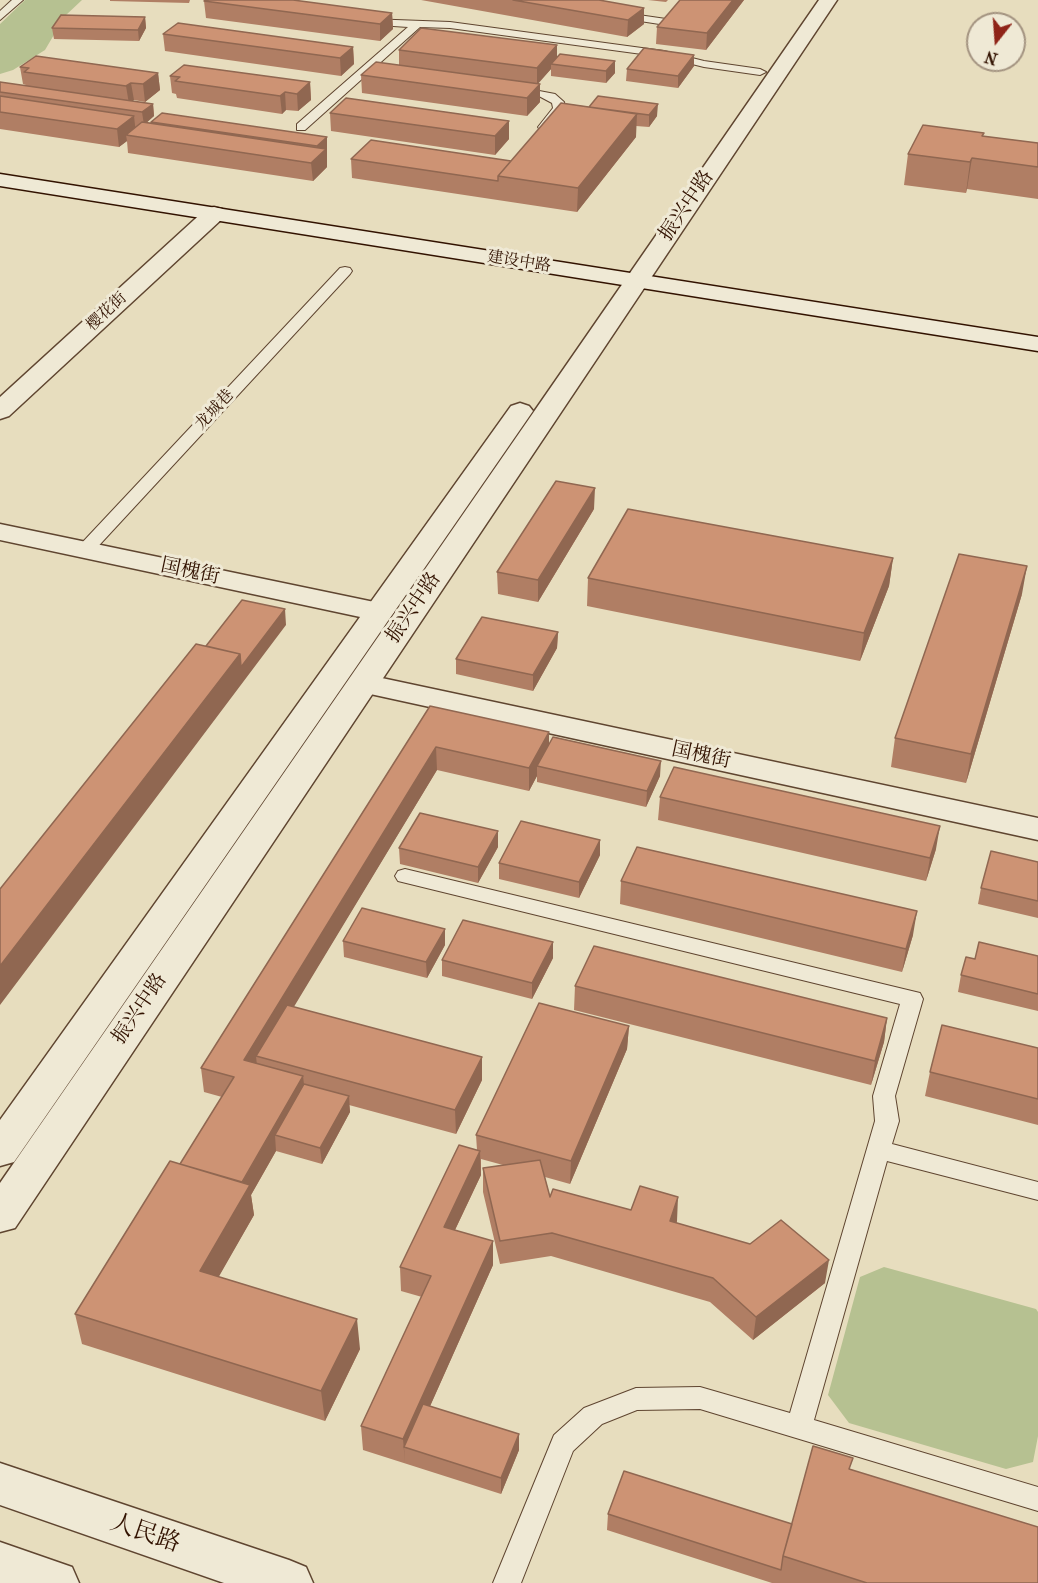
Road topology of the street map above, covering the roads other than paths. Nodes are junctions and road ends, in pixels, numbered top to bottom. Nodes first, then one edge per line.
1 (18, 0) edge
2 (810, 0) edge
3 (828, 0) edge
4 (606, 14) edge
5 (0, 17) edge
6 (355, 21) edge
7 (666, 22) edge
8 (416, 25) junction
9 (764, 67) junction
10 (503, 87) edge
11 (301, 127) dead end
12 (533, 140) edge
13 (0, 167) edge
14 (0, 180) edge
15 (214, 214) junction
16 (345, 271) dead end
17 (630, 272) junction
18 (1038, 328) edge
19 (1038, 344) edge
20 (0, 411) edge
21 (0, 532) edge
22 (85, 550) junction
23 (379, 612) junction
24 (363, 683) junction
25 (1038, 829) edge
26 (405, 876) dead end
27 (879, 1150) junction
28 (0, 1151) edge
29 (1038, 1191) edge
30 (0, 1216) edge
31 (799, 1428) junction
32 (0, 1484) edge
33 (1038, 1499) edge
34 (0, 1564) edge
35 (55, 1583) edge
36 (290, 1583) edge
37 (507, 1583) edge

1 - 5 lane
2 - 9 street, 振兴中路
3 - 17 street, 振兴中路
4 - 7 lane
6 - 8 lane
8 - 9 lane
8 - 11 lane
9 - 17 street, 振兴中路
10 - 12 lane
13 - 17 street, 建设中路
14 - 15 street, 建设中路
15 - 17 street, 建设中路
15 - 20 street, 樱花街
16 - 22 lane, 龙城巷
17 - 18 street, 建设中路
17 - 19 street, 建设中路
17 - 23 street, 振兴中路
17 - 24 street, 振兴中路
21 - 22 street, 国槐街
22 - 23 street, 国槐街
23 - 28 street, 振兴中路
24 - 25 street, 国槐街
24 - 30 street, 振兴中路
26 - 27 lane
27 - 29 lane
27 - 31 lane
31 - 33 lane
31 - 37 lane
32 - 36 street, 人民路
34 - 35 street

